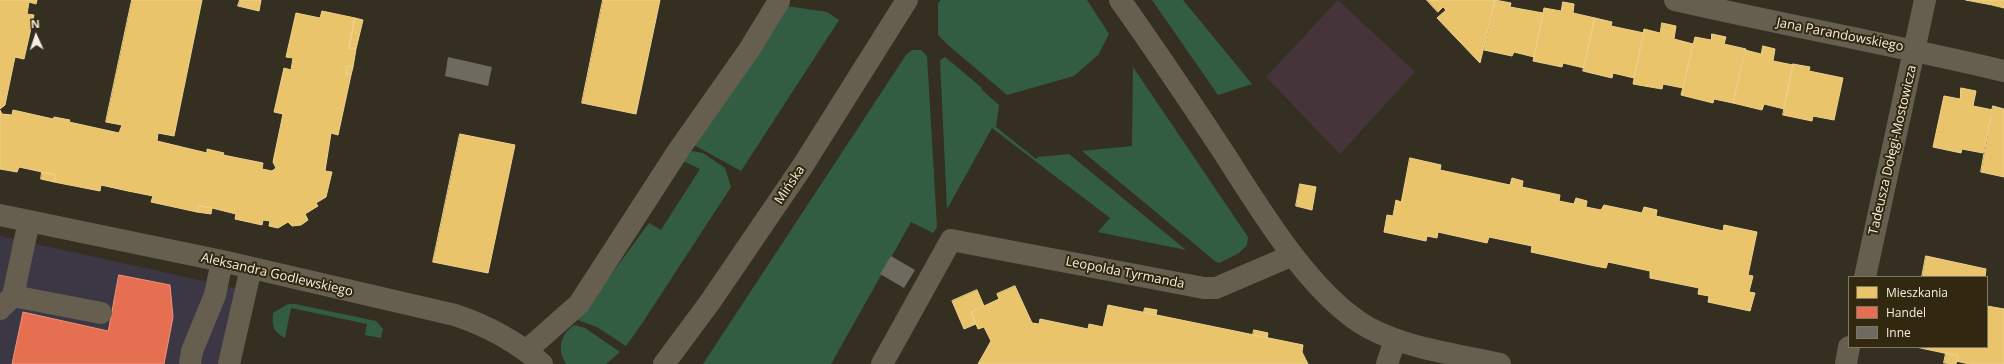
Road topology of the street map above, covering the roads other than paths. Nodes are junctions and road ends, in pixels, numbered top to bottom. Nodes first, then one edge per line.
1 (907, 0) edge
2 (1120, 0) edge
3 (1675, 0) edge
4 (1925, 0) edge
5 (779, 1) edge
6 (1915, 50) junction
7 (2004, 71) edge
8 (0, 215) edge
9 (29, 221) junction
10 (1293, 255) junction
11 (222, 261) junction
12 (250, 268) junction
13 (1865, 276) edge
14 (6, 302) edge
15 (101, 313) dead end
16 (1394, 340) junction
17 (1849, 348) edge
18 (535, 357) edge
19 (190, 364) edge
20 (229, 364) edge
21 (664, 364) edge
22 (882, 364) edge
23 (1387, 364) edge
24 (1500, 364) edge
25 (1846, 364) edge

1 - 21 street, Mińska
2 - 10 street
3 - 6 street, Jana Parandowskiego
4 - 6 street, Tadeusza Dołęgi-Mostowicza
5 - 18 street
6 - 7 street, Jana Parandowskiego
6 - 13 street, Tadeusza Dołęgi-Mostowicza
8 - 9 street, Aleksandra Godlewskiego
9 - 11 street, Aleksandra Godlewskiego
9 - 14 street
10 - 16 street
10 - 22 street, Leopolda Tyrmanda
11 - 12 street, Aleksandra Godlewskiego
11 - 19 street
12 - 18 street, Aleksandra Godlewskiego
12 - 20 street
14 - 15 street
16 - 23 street
16 - 24 street
17 - 25 street

